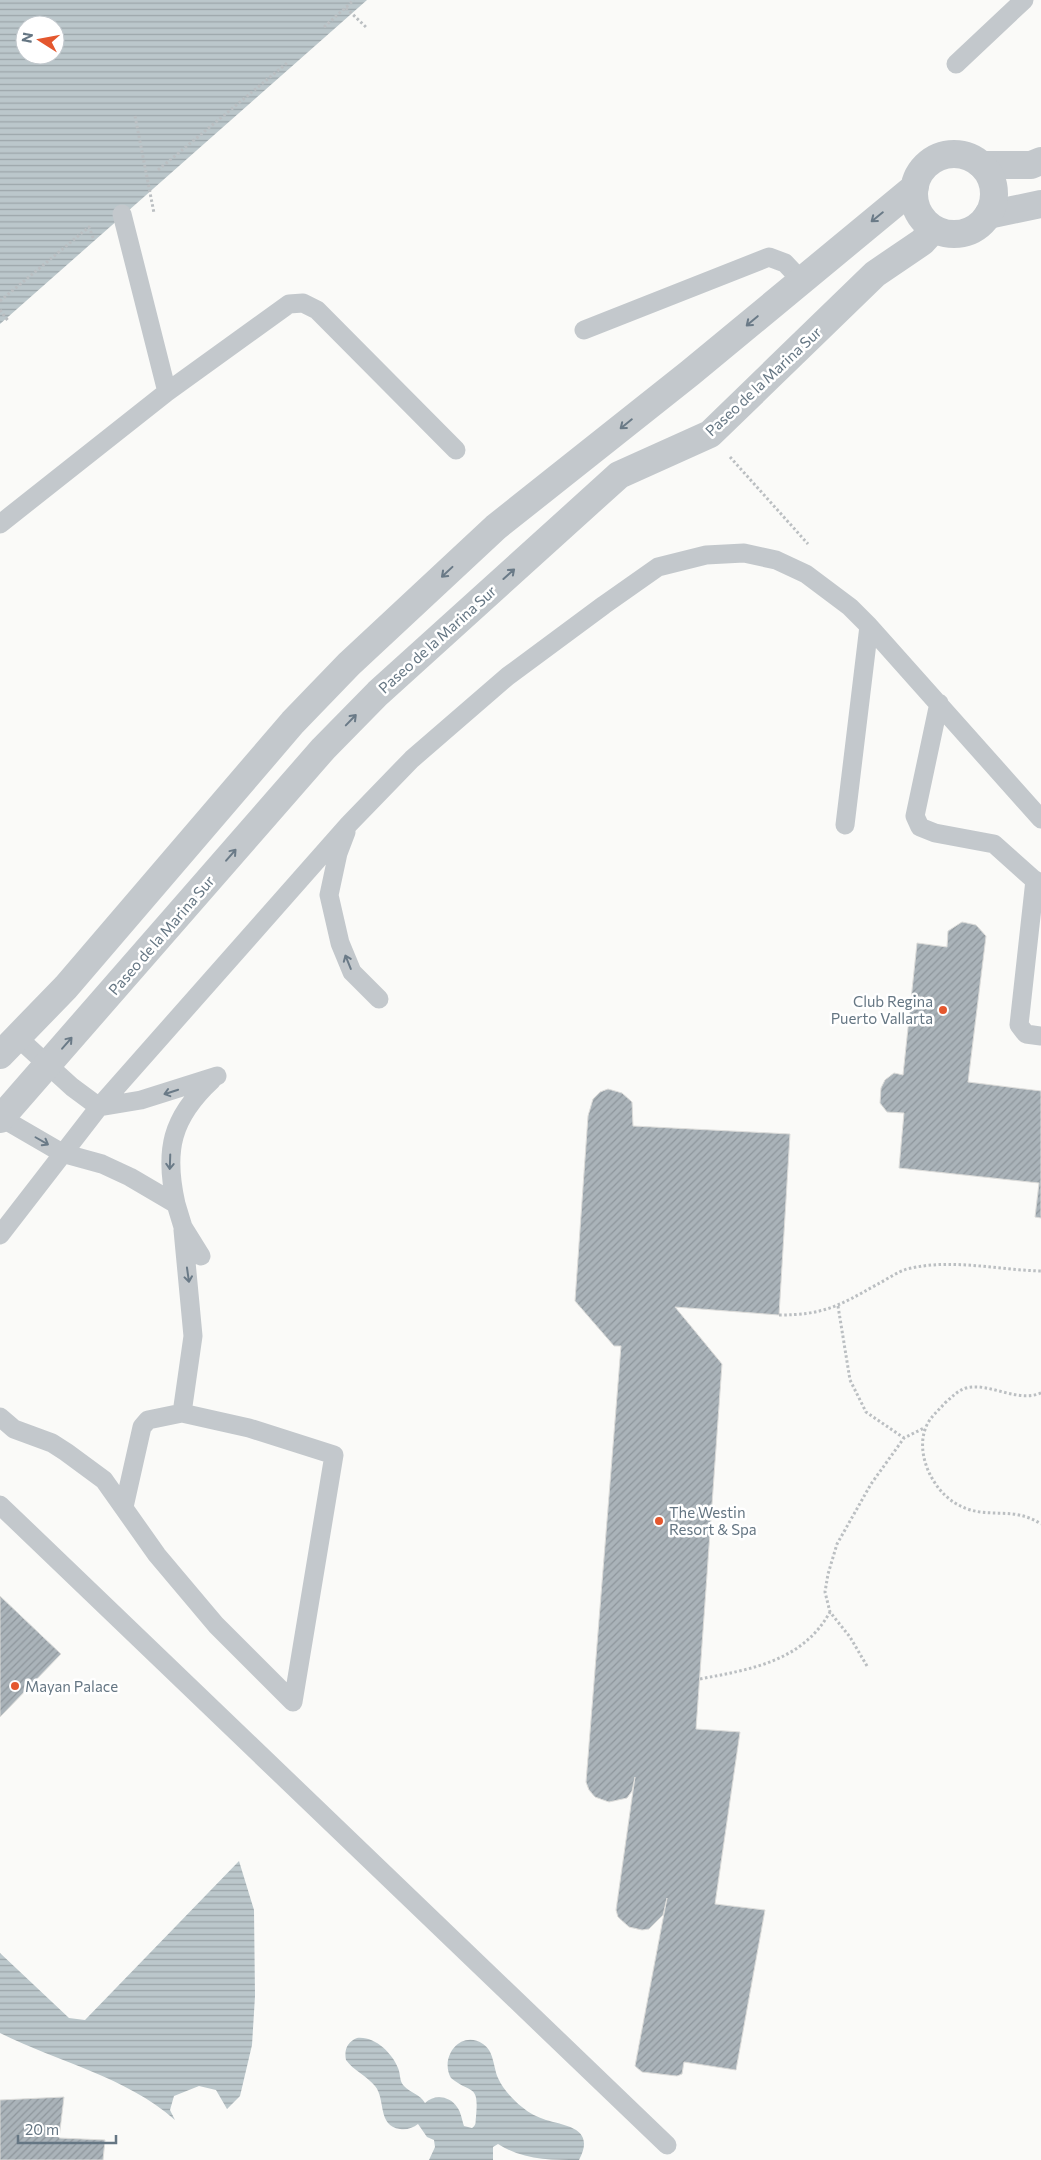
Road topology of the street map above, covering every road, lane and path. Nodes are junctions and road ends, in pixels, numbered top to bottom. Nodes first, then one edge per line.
1 (354, 0) edge
2 (1024, 0) edge
3 (346, 8) junction
4 (324, 27) dead end
5 (367, 28) dead end
6 (287, 63) dead end
7 (956, 64) dead end
8 (135, 116) dead end
9 (982, 165) junction
10 (158, 170) dead end
11 (1038, 171) edge
12 (915, 187) junction
13 (1041, 204) edge
14 (154, 213) dead end
15 (122, 214) dead end
16 (988, 215) junction
17 (934, 229) junction
18 (94, 240) dead end
19 (801, 280) junction
20 (0, 301) edge
21 (0, 310) edge
22 (9, 322) dead end
23 (584, 330) dead end
24 (167, 392) junction
25 (710, 434) junction
26 (456, 450) dead end
27 (0, 524) edge
28 (812, 548) dead end
29 (869, 626) junction
30 (349, 664) junction
31 (378, 693) junction
32 (939, 704) junction
33 (293, 722) junction
34 (323, 749) junction
35 (1041, 819) edge
36 (348, 824) junction
37 (845, 825) dead end
38 (1038, 883) edge
39 (379, 999) dead end
40 (1041, 1036) edge
41 (8, 1046) edge
42 (47, 1065) junction
43 (99, 1106) junction
44 (0, 1118) edge
45 (62, 1153) junction
46 (176, 1204) junction
47 (182, 1227) junction
48 (0, 1235) edge
49 (201, 1256) dead end
50 (1041, 1271) edge
51 (838, 1306) junction
52 (779, 1315) dead end
53 (1041, 1393) edge
54 (182, 1414) junction
55 (0, 1417) edge
56 (925, 1428) junction
57 (904, 1438) junction
58 (0, 1505) edge
59 (124, 1507) junction
60 (1041, 1524) edge
61 (830, 1612) junction
62 (867, 1666) dead end
63 (700, 1679) dead end
64 (667, 2145) dead end

1 - 3 path
2 - 7 lane
3 - 4 path
3 - 5 path
6 - 10 path
8 - 14 path
9 - 11 street
9 - 12 street
9 - 16 street
12 - 17 street
12 -> 19 street
13 - 16 street
15 - 24 lane
16 - 17 street
17 - 25 street, Paseo de la Marina Sur
18 - 20 path
19 - 23 lane
19 -> 30 street
21 - 22 path
24 - 26 lane
24 - 27 lane
25 - 28 path
31 -> 25 street, Paseo de la Marina Sur
29 - 32 lane
29 - 36 lane
29 - 37 lane
30 - 31 street
30 - 33 street
34 -> 31 street, Paseo de la Marina Sur
32 - 35 lane
32 - 38 lane
33 - 34 street
33 - 41 street
42 -> 34 street, Paseo de la Marina Sur
39 -> 36 lane
36 - 43 lane
38 - 40 lane
41 - 42 lane
42 - 43 lane
42 - 44 street, Paseo de la Marina Sur
43 - 45 lane
43 - 46 lane
44 -> 45 lane
45 - 46 lane
45 - 48 lane
46 - 47 lane
47 - 49 lane
47 -> 54 lane
50 - 51 path
51 - 52 path
51 - 57 path
53 - 56 path
54 - 59 lane
54 - 59 lane
55 - 59 lane
56 - 57 path
56 - 60 path
57 - 61 path
58 - 64 lane
61 - 62 path
61 - 63 path

